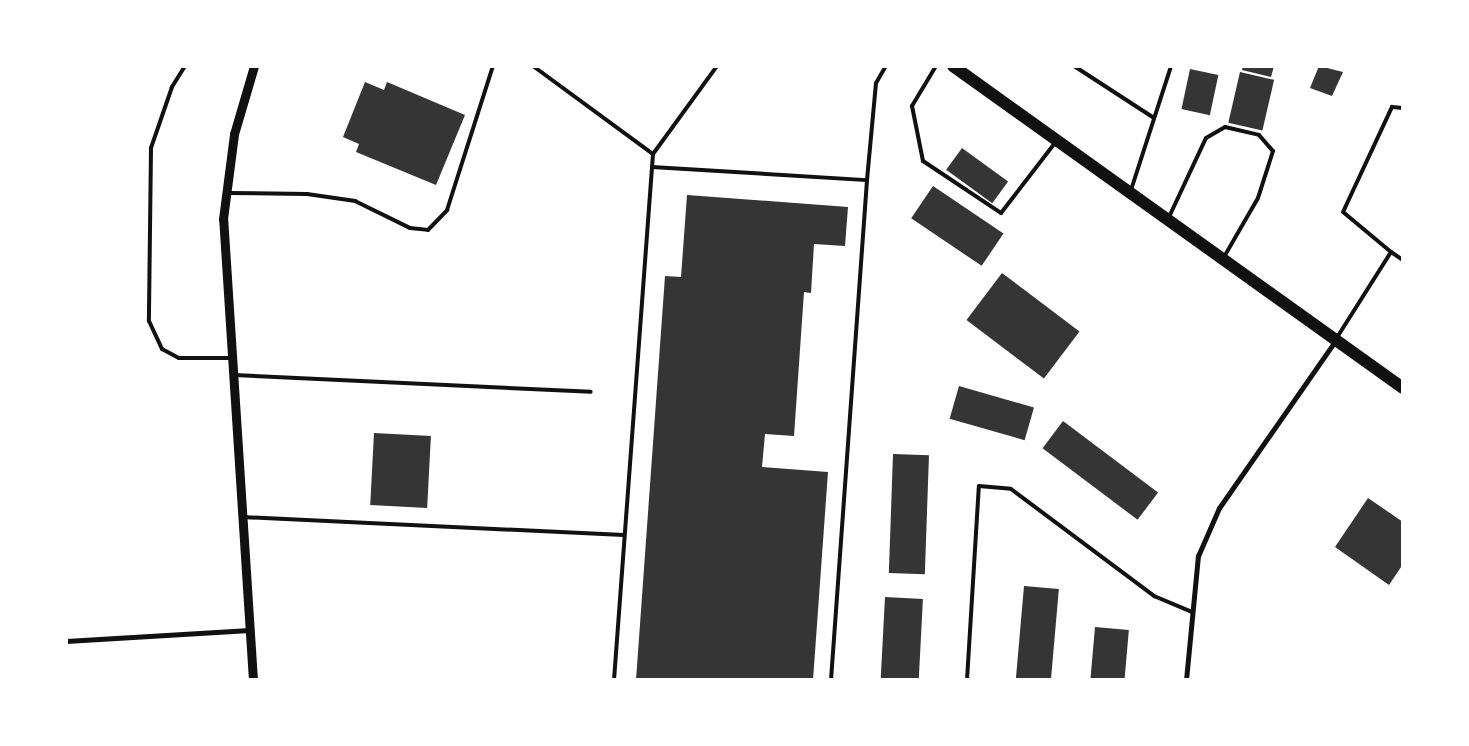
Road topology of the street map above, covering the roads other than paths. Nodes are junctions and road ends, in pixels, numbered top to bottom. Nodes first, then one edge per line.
1 (185, 66) edge
2 (254, 66) edge
3 (493, 66) edge
4 (533, 66) edge
5 (717, 66) edge
6 (886, 66) edge
7 (936, 66) edge
8 (953, 66) edge
9 (1074, 66) edge
10 (1171, 66) edge
11 (1403, 108) edge
12 (1154, 118) junction
13 (1056, 141) junction
14 (653, 154) junction
15 (652, 166) junction
16 (867, 180) junction
17 (225, 193) junction
18 (1129, 194) junction
19 (1168, 221) junction
20 (1391, 252) junction
21 (1223, 259) junction
22 (1403, 260) edge
23 (1335, 341) junction
24 (230, 358) junction
25 (232, 375) junction
26 (1403, 388) edge
27 (591, 392) dead end
28 (242, 517) junction
29 (624, 535) junction
30 (1192, 612) junction
31 (250, 630) junction
32 (66, 641) edge
33 (253, 680) edge
34 (614, 680) edge
35 (832, 680) edge
36 (968, 680) edge
37 (1186, 680) edge

1 - 24 lane
2 - 17 street
3 - 17 lane
4 - 14 lane
5 - 14 lane
6 - 16 lane
7 - 13 lane
8 - 13 main road
9 - 12 lane
10 - 12 lane
11 - 20 lane
12 - 18 lane
13 - 18 main road
14 - 15 lane
15 - 16 lane
15 - 29 lane
16 - 35 lane
17 - 24 street
18 - 19 main road
19 - 21 main road
19 - 21 lane
20 - 22 lane
20 - 23 lane
21 - 23 main road
23 - 26 main road
23 - 30 street
24 - 25 street
25 - 27 lane
25 - 28 street
28 - 29 lane
28 - 31 street
29 - 34 lane
30 - 36 lane
30 - 37 street
31 - 32 street
31 - 33 street

